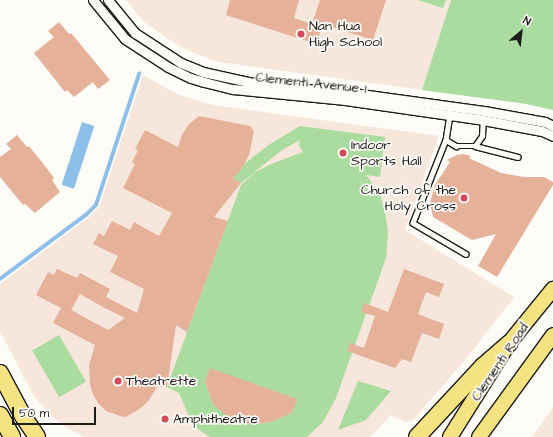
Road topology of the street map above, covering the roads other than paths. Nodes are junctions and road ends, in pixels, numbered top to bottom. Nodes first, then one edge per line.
1 (93, 0) edge
2 (108, 0) edge
3 (181, 63) junction
4 (168, 67) junction
5 (279, 87) junction
6 (287, 96) junction
7 (450, 106) junction
8 (484, 110) junction
9 (450, 116) junction
10 (483, 120) junction
11 (553, 126) edge
12 (553, 136) edge
13 (446, 140) junction
14 (475, 146) junction
15 (518, 158) dead end
16 (466, 254) dead end
17 (553, 289) edge
18 (553, 335) edge
19 (509, 343) junction
20 (0, 373) edge
21 (0, 415) edge
22 (12, 437) edge
23 (37, 437) edge
24 (417, 437) edge
25 (450, 437) edge
26 (479, 437) edge

1 - 4 street, Clementi Avenue 1
2 - 3 street, Clementi Avenue 1
3 - 4 lane
3 - 5 street, Clementi Avenue 1
4 - 6 street, Clementi Avenue 1
5 - 6 street
5 - 7 street, Clementi Avenue 1
6 - 9 street, Clementi Avenue 1
7 - 8 street, Clementi Avenue 1
7 - 9 lane
8 - 10 lane
8 - 11 street, Clementi Avenue 1
9 - 10 street, Clementi Avenue 1
9 - 13 lane
10 - 12 street, Clementi Avenue 1
10 - 14 lane
13 - 14 lane
13 - 16 lane
14 - 15 lane
17 - 19 main road, Clementi Road
18 - 26 main road, Clementi Road
19 - 24 highway
19 - 25 main road, Clementi Road
20 - 23 highway
21 - 22 highway

